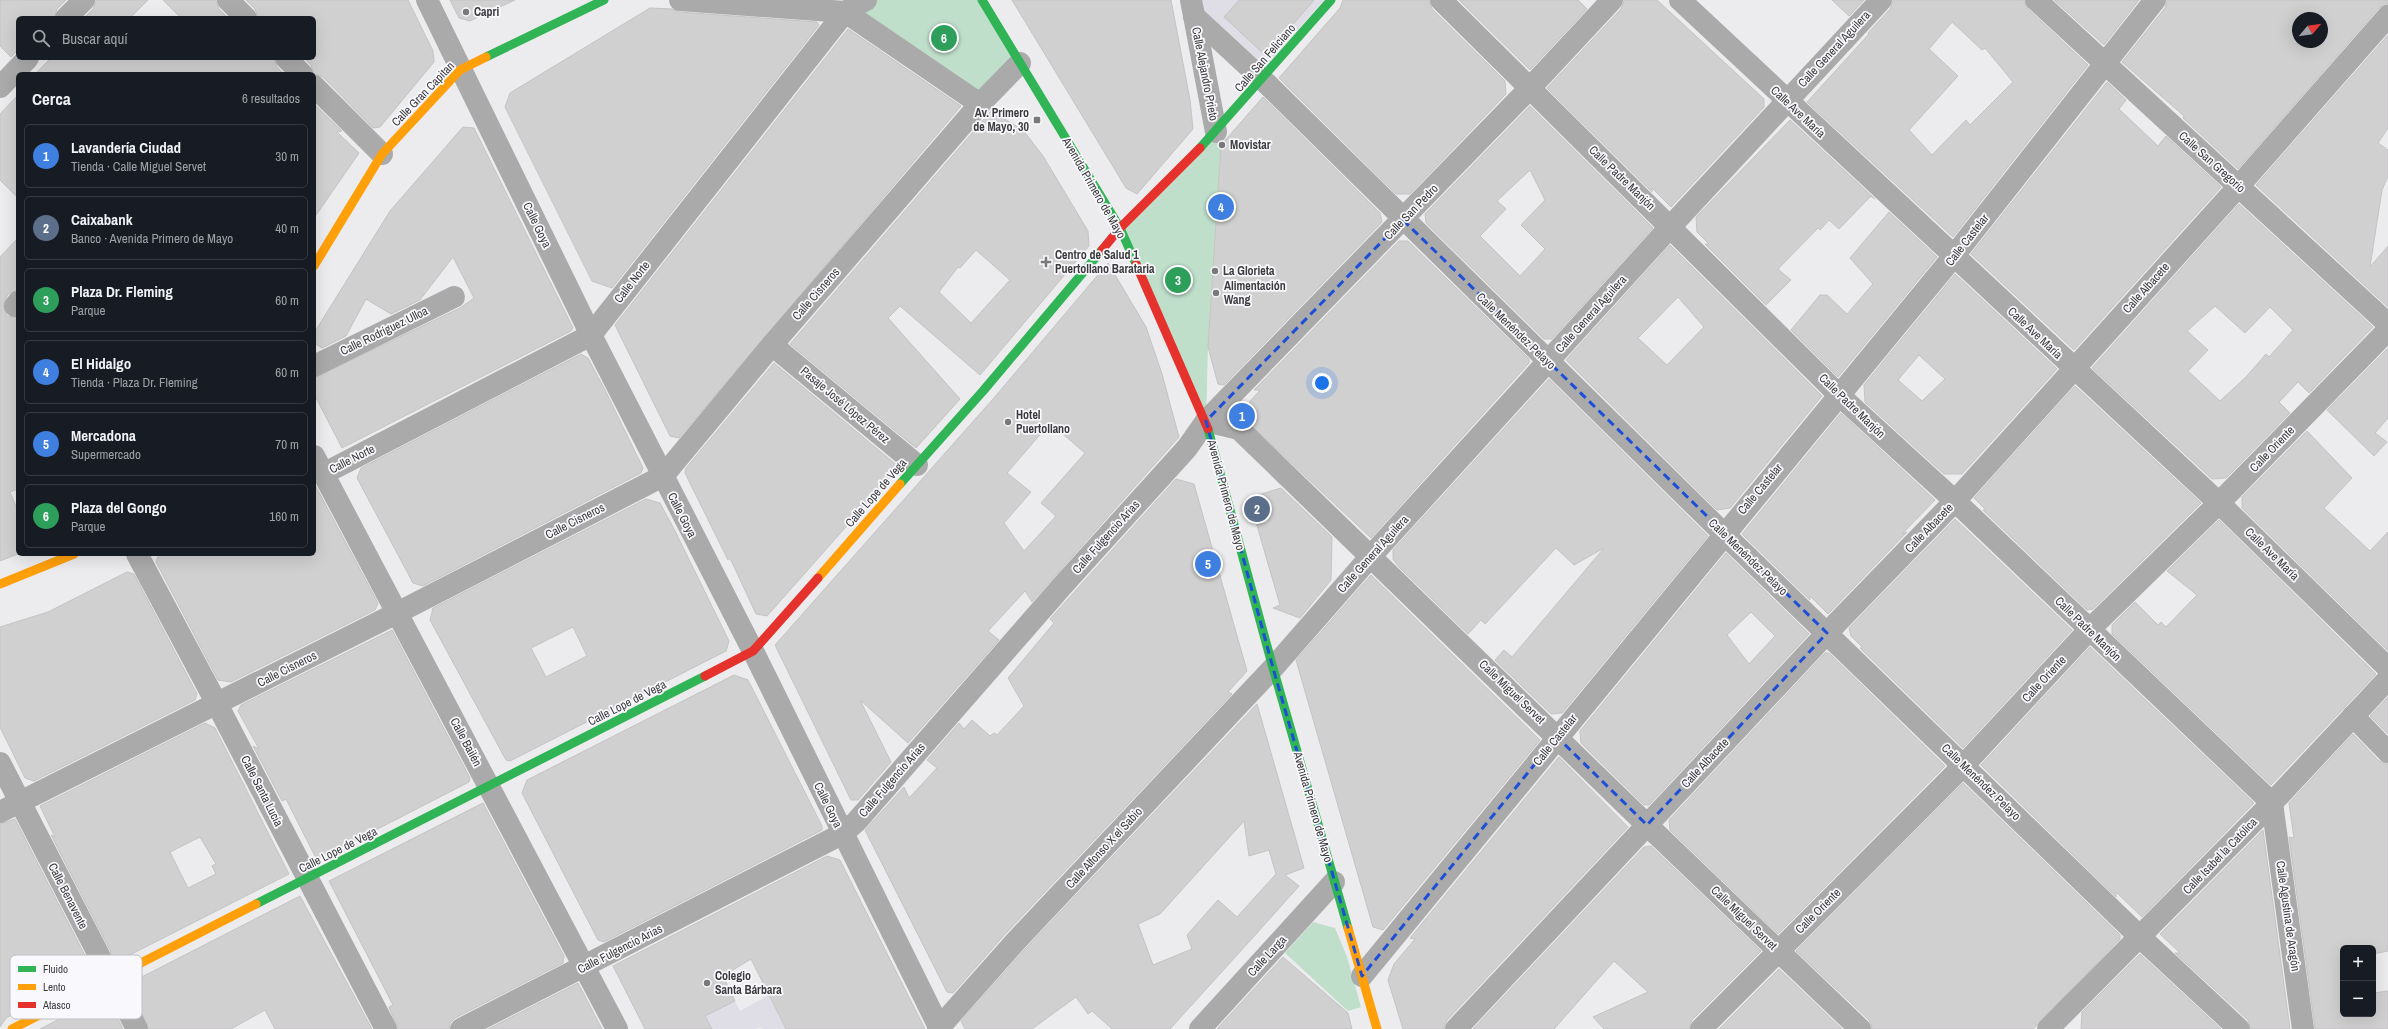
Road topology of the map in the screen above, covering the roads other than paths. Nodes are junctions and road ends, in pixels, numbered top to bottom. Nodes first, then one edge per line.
1 (84, 0) edge
2 (228, 0) edge
3 (427, 0) edge
4 (604, 0) edge
5 (680, 0) edge
6 (866, 0) edge
7 (982, 0) edge
8 (1331, 0) edge
9 (1441, 0) edge
10 (1612, 0) edge
11 (1680, 0) edge
12 (1881, 0) edge
13 (2036, 0) edge
14 (2155, 0) edge
15 (1193, 8) edge
16 (845, 12) junction
17 (68, 16) edge
18 (244, 16) edge
19 (2388, 16) edge
20 (26, 60) edge
21 (288, 60) edge
22 (1020, 63) junction
23 (2104, 65) junction
24 (460, 70) junction
25 (300, 72) edge
26 (7, 79) edge
27 (1262, 79) junction
28 (316, 88) edge
29 (1529, 89) junction
30 (1786, 101) junction
31 (980, 104) junction
32 (1216, 132) junction
33 (382, 154) junction
34 (2238, 186) junction
35 (1403, 220) junction
36 (1671, 226) junction
37 (1120, 228) junction
38 (1953, 257) junction
39 (316, 263) edge
40 (454, 297) dead end
41 (2388, 324) edge
42 (2388, 330) edge
43 (591, 335) junction
44 (772, 345) junction
45 (1548, 362) junction
46 (316, 365) edge
47 (2074, 368) junction
48 (1839, 395) junction
49 (1206, 421) junction
50 (319, 465) edge
51 (917, 465) junction
52 (662, 476) junction
53 (1955, 501) junction
54 (2219, 503) junction
55 (1724, 534) junction
56 (69, 556) edge
57 (137, 556) edge
58 (1370, 556) junction
59 (0, 584) edge
60 (397, 613) junction
61 (2089, 630) junction
62 (1826, 633) junction
63 (753, 651) junction
64 (1272, 668) junction
65 (2388, 668) edge
66 (2388, 679) edge
67 (217, 704) junction
68 (2353, 716) junction
69 (1557, 737) junction
70 (2388, 752) edge
71 (0, 763) edge
72 (1963, 766) junction
73 (489, 787) junction
74 (20, 801) junction
75 (2272, 803) junction
76 (0, 812) edge
77 (1647, 825) junction
78 (842, 834) junction
79 (307, 878) junction
80 (1334, 882) junction
81 (2141, 938) junction
82 (1778, 951) junction
83 (99, 955) edge
84 (142, 963) edge
85 (584, 968) junction
86 (1362, 976) junction
87 (32, 1019) edge
88 (131, 1019) edge
89 (2055, 1026) edge
90 (12, 1029) edge
91 (136, 1029) edge
92 (386, 1029) edge
93 (461, 1029) edge
94 (616, 1029) edge
95 (939, 1029) edge
96 (1200, 1029) edge
97 (1377, 1029) edge
98 (1456, 1029) edge
99 (1701, 1029) edge
100 (1860, 1029) edge
101 (2239, 1029) edge
102 (2303, 1029) edge

1 - 17 street
2 - 18 street
3 - 24 street, Calle Goya
4 - 24 street, Calle Gran Capitan
5 - 16 street
6 - 16 street, Calle Norte
7 - 22 street, Avenida Primero de Mayo
8 - 27 street, Calle San Feliciano
9 - 29 street, Calle Padre Manjón
10 - 29 street, Calle San Pedro
11 - 30 street, Calle Ave María
12 - 30 street, Calle General Aguilera
13 - 23 street, Calle San Gregorio
14 - 23 street, Calle Castelar
15 - 27 street, Calle Alejandro Prieto
15 - 32 street, Calle Alejandro Prieto
16 - 31 street
16 - 43 street, Calle Norte
19 - 34 street, Calle Albacete
20 - 26 street
21 - 25 street
22 - 31 street, Calle Cisneros
22 - 37 street, Avenida Primero de Mayo
23 - 34 street, Calle San Gregorio
23 - 38 street, Calle Castelar
24 - 33 street, Calle Gran Capitan
24 - 43 street, Calle Goya
27 - 32 street, Calle San Feliciano
27 - 35 street, Calle Menéndez Pelayo
28 - 33 street
29 - 35 street, Calle San Pedro
29 - 36 street, Calle Padre Manjón
30 - 36 street, Calle General Aguilera
30 - 38 street, Calle Ave María
31 - 44 street, Calle Cisneros
32 - 37 street, Calle San Feliciano
33 - 39 street, Calle Gran Capitan
34 - 41 street, Calle San Gregorio
34 - 47 street, Calle Albacete
35 - 45 street, Calle Menéndez Pelayo
35 - 49 street, Calle San Pedro
36 - 45 street, Calle General Aguilera
36 - 48 street, Calle Padre Manjón
37 - 49 street, Avenida Primero de Mayo
37 - 51 street, Calle Lope de Vega
38 - 47 street, Calle Ave María
38 - 48 street, Calle Castelar
40 - 46 street, Calle Rodríguez Ulloa
42 - 54 street, Calle Oriente
43 - 50 street, Calle Norte
43 - 52 street, Calle Goya
44 - 51 street, Pasaje José López Pérez
44 - 52 street, Calle Cisneros
45 - 55 street, Calle Menéndez Pelayo
45 - 58 street, Calle General Aguilera
47 - 53 street, Calle Albacete
47 - 54 street, Calle Ave María
48 - 53 street, Calle Padre Manjón
48 - 55 street, Calle Castelar
49 - 58 street, Calle Miguel Servet
49 - 64 street, Avenida Primero de Mayo
49 - 78 street, Calle Fulgencio Arias
50 - 60 street, Calle Bailén
51 - 63 street, Calle Lope de Vega
52 - 60 street, Calle Cisneros
52 - 63 street, Calle Goya
53 - 61 street, Calle Padre Manjón
53 - 62 street, Calle Albacete
54 - 61 street, Calle Oriente
54 - 65 street, Calle Ave María
55 - 62 street, Calle Menéndez Pelayo
55 - 69 street, Calle Castelar
56 - 59 street
57 - 67 street, Calle Santa Lucía
58 - 64 street, Calle General Aguilera
58 - 69 street, Calle Miguel Servet
60 - 67 street, Calle Cisneros
60 - 73 street, Calle Bailén
61 - 72 street, Calle Oriente
61 - 75 street, Calle Padre Manjón
62 - 72 street, Calle Menéndez Pelayo
62 - 77 street, Calle Albacete
63 - 73 street, Calle Lope de Vega
63 - 78 street, Calle Goya
64 - 80 street, Avenida Primero de Mayo
64 - 95 street, Calle Alfonso X el Sabio
66 - 68 street, Calle Isabel la Católica
67 - 74 street, Calle Cisneros
67 - 79 street, Calle Santa Lucía
68 - 70 street
68 - 75 street, Calle Isabel la Católica
69 - 77 street, Calle Miguel Servet
69 - 86 street, Calle Castelar
71 - 74 street, Calle Benavente
72 - 81 street, Calle Menéndez Pelayo
72 - 82 street, Calle Oriente
73 - 79 street, Calle Lope de Vega
73 - 85 street, Calle Bailén
74 - 76 street, Calle Cisneros
74 - 83 street, Calle Benavente
75 - 81 street, Calle Isabel la Católica
75 - 102 street, Calle Agustina de Aragón
77 - 82 street, Calle Miguel Servet
77 - 98 street, Calle Albacete
78 - 85 street, Calle Fulgencio Arias
78 - 95 street, Calle Goya
79 - 84 street, Calle Lope de Vega
79 - 92 street, Calle Santa Lucía
80 - 86 street, Avenida Primero de Mayo
80 - 96 street, Calle Larga
81 - 89 street, Calle Isabel la Católica
81 - 101 street, Calle Menéndez Pelayo
82 - 99 street, Calle Oriente
82 - 100 street, Calle Miguel Servet
85 - 93 street, Calle Fulgencio Arias
85 - 94 street, Calle Bailén
86 - 97 street, Avenida Primero de Mayo
87 - 90 street, Calle Lope de Vega
88 - 91 street, Calle Benavente

